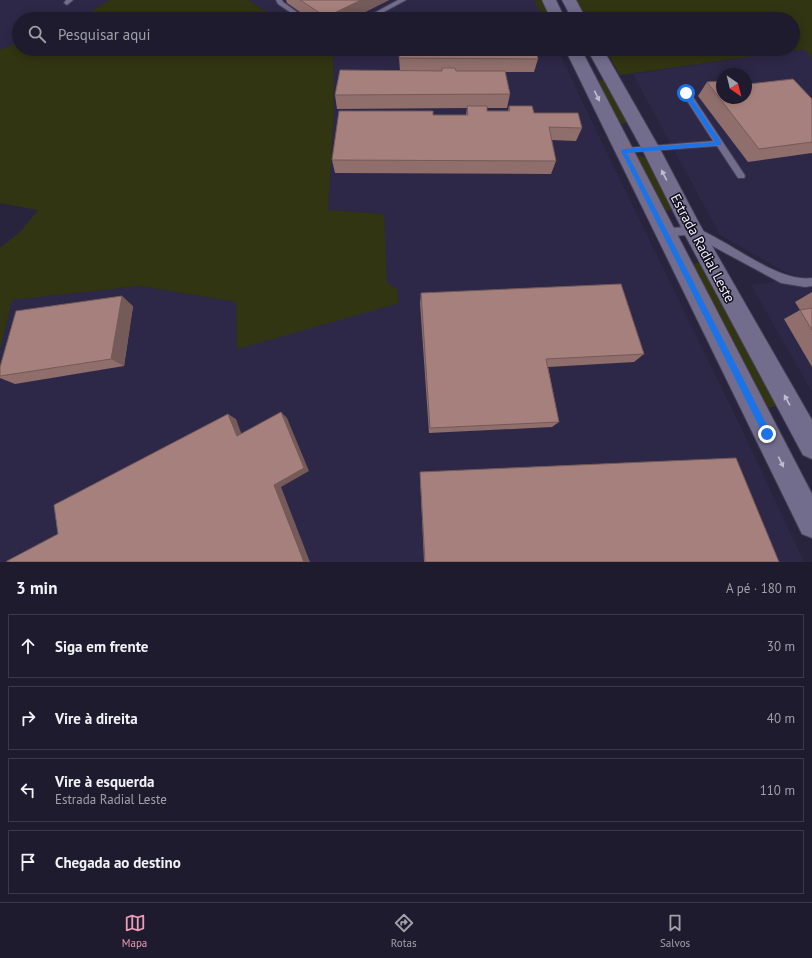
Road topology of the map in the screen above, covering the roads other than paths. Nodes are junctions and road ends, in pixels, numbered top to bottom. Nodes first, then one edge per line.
1 (279, 0) edge
2 (403, 0) edge
3 (549, 0) edge
4 (569, 0) edge
5 (294, 12) edge
6 (380, 12) edge
7 (555, 12) edge
8 (575, 12) edge
9 (576, 56) edge
10 (599, 56) edge
11 (607, 71) junction
12 (585, 73) junction
13 (686, 93) dead end
14 (719, 143) junction
15 (651, 149) junction
16 (624, 151) junction
17 (741, 176) dead end
18 (693, 231) junction
19 (665, 232) junction
20 (812, 282) edge
21 (767, 434) junction
22 (808, 438) edge
23 (812, 524) edge

1 - 5 lane
2 - 6 lane
3 - 7 street
4 - 8 street
9 - 12 street, Estrada Radial Leste
10 - 11 street, Estrada Radial Leste
11 - 12 street
11 - 15 street, Estrada Radial Leste
12 -> 16 street, Estrada Radial Leste
13 - 14 lane
14 - 15 lane
14 - 17 lane
15 - 16 lane
18 -> 15 street, Estrada Radial Leste
16 - 19 street, Estrada Radial Leste
18 - 19 lane
18 - 20 lane
22 -> 18 street, Estrada Radial Leste
19 - 21 street, Estrada Radial Leste
21 - 22 street
21 -> 23 street, Estrada Radial Leste

